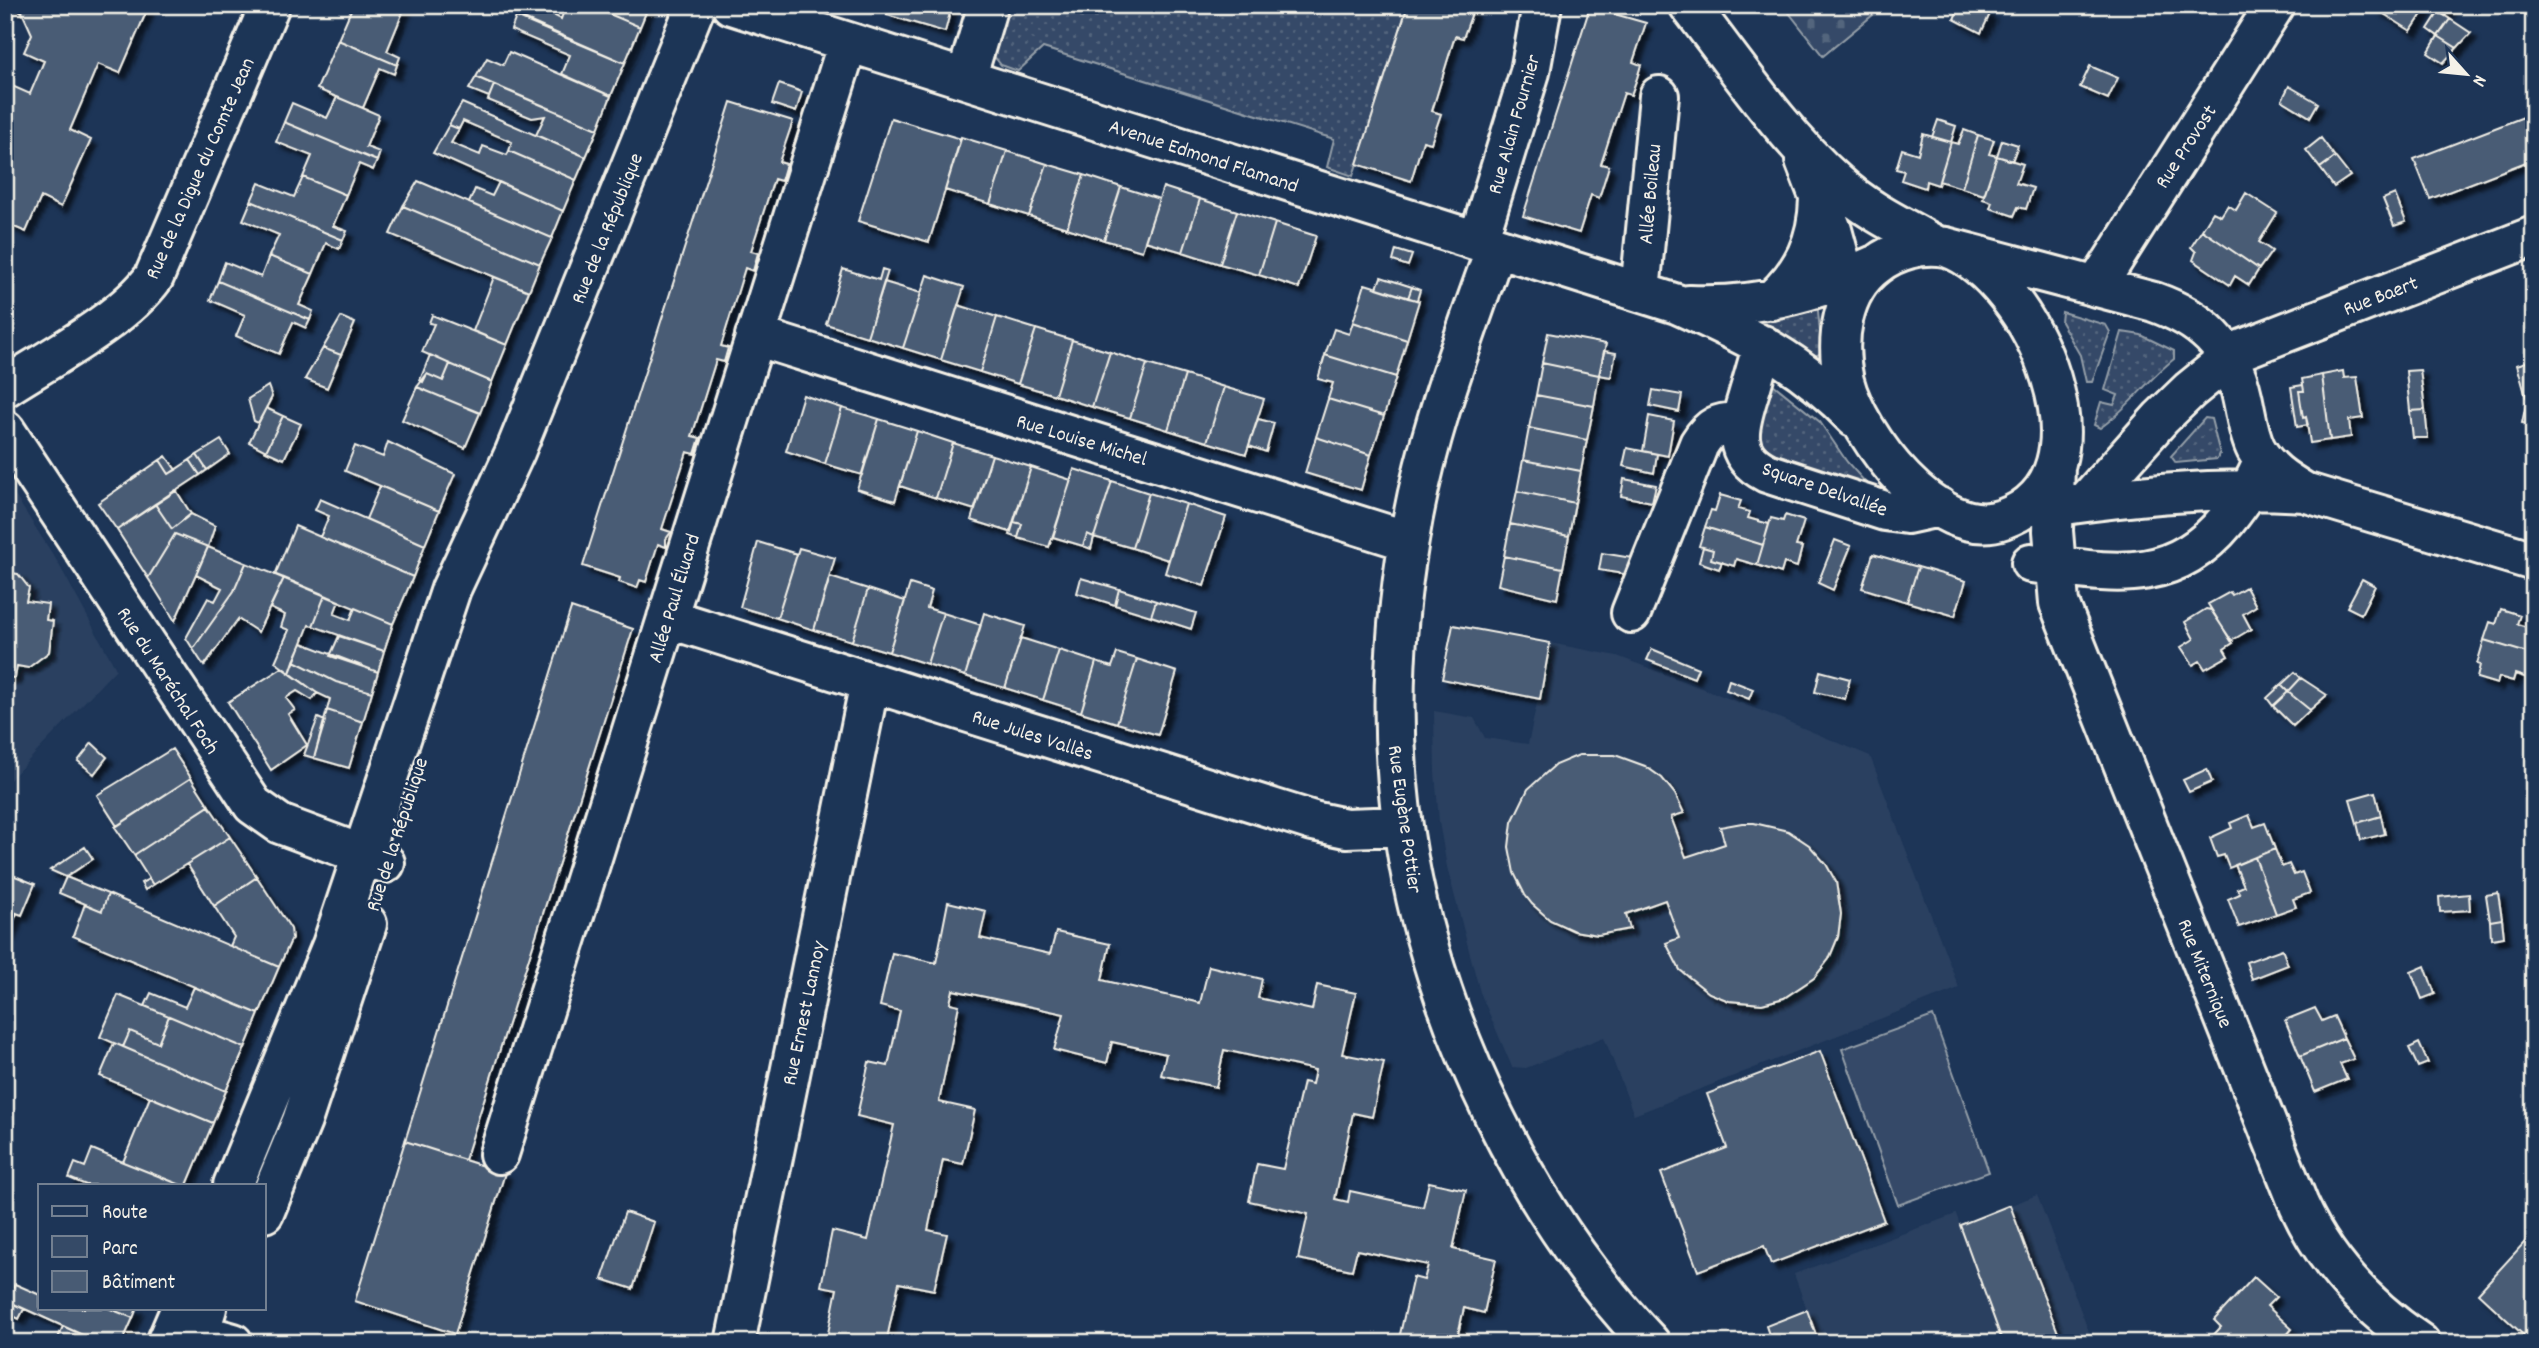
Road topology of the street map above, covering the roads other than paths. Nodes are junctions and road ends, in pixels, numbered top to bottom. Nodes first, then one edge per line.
1 (270, 5) edge
2 (696, 5) edge
3 (731, 5) edge
4 (988, 5) edge
5 (1542, 5) edge
6 (1689, 5) edge
7 (2275, 5) edge
8 (848, 42) junction
9 (966, 79) junction
10 (1659, 96) dead end
11 (1798, 146) junction
12 (1819, 194) junction
13 (2534, 236) edge
14 (1487, 244) junction
15 (1941, 246) junction
16 (1858, 279) junction
17 (2096, 287) junction
18 (1640, 292) junction
19 (1772, 300) junction
20 (1677, 304) junction
21 (755, 337) junction
22 (1763, 345) junction
23 (2228, 358) junction
24 (5, 387) edge
25 (1740, 423) junction
26 (1863, 426) junction
27 (5, 430) edge
28 (2055, 462) junction
29 (2257, 475) junction
30 (2069, 505) junction
31 (1952, 513) junction
32 (2012, 515) junction
33 (1408, 541) junction
34 (2534, 561) edge
35 (2041, 564) junction
36 (2059, 603) joint
37 (1631, 613) dead end
38 (667, 618) junction
39 (870, 682) junction
40 (1403, 826) junction
41 (375, 859) junction
42 (289, 1054) junction
43 (499, 1154) dead end
44 (233, 1184) edge
45 (253, 1184) edge
46 (266, 1208) edge
47 (180, 1310) edge
48 (2393, 1336) edge
49 (166, 1343) edge
50 (735, 1343) edge
51 (1650, 1343) edge

1 - 24 street, Rue de la Digue du Comte Jean
2 - 41 street, Rue de la République
3 - 8 street, Avenue Edmond Flamand
4 - 9 street
5 - 14 street, Rue Alain Fournier
6 - 11 street
7 - 17 street, Rue Provost
8 - 9 street, Avenue Edmond Flamand
8 - 21 street, Allée Paul Éluard
9 - 14 street, Avenue Edmond Flamand
10 - 18 street, Allée Boileau
11 - 12 street
11 - 15 street, Square Delvallée
12 - 16 street
12 - 19 street
13 - 23 street, Rue Baert
14 - 18 street, Avenue Edmond Flamand
14 - 33 street, Rue Eugène Pottier
15 - 16 street, Square Delvallée
15 - 17 street, Square Delvallée
15 - 28 street, Square Delvallée
16 - 19 street, Square Delvallée
16 - 26 street, Square Delvallée
17 - 23 street, Square Delvallée
18 - 20 street, Avenue Edmond Flamand
19 - 20 street, Square Delvallée
20 - 22 street, Square Delvallée
21 - 33 street, Rue Louise Michel
21 - 38 street, Allée Paul Éluard
22 - 25 street, Square Delvallée
22 - 26 street, Square Delvallée
23 - 29 street, Square Delvallée
23 - 30 street
25 - 31 street, Square Delvallée
25 - 37 street
26 - 31 street, Square Delvallée
27 - 41 street, Rue du Maréchal Foch
28 - 30 street, Square Delvallée
28 - 32 street, Square Delvallée
29 - 30 street, Square Delvallée
29 - 34 street, Square Delvallée
29 - 35 street
30 - 32 street, Square Delvallée
30 - 35 street, Square Delvallée
31 - 32 street, Square Delvallée
31 - 35 street, Square Delvallée
33 - 40 street, Rue Eugène Pottier
35 - 36 street, Square Delvallée
36 - 48 street, Rue Miternique
38 - 39 street, Rue Jules Vallès
38 - 43 street, Allée Paul Éluard
39 - 40 street, Rue Jules Vallès
39 - 50 street, Rue Ernest Lannoy
40 - 51 street, Rue Eugène Pottier
41 - 42 street, Rue de la République
41 - 46 street, Rue de la République
42 - 44 street, Rue de la République
42 - 45 street
47 - 49 street

